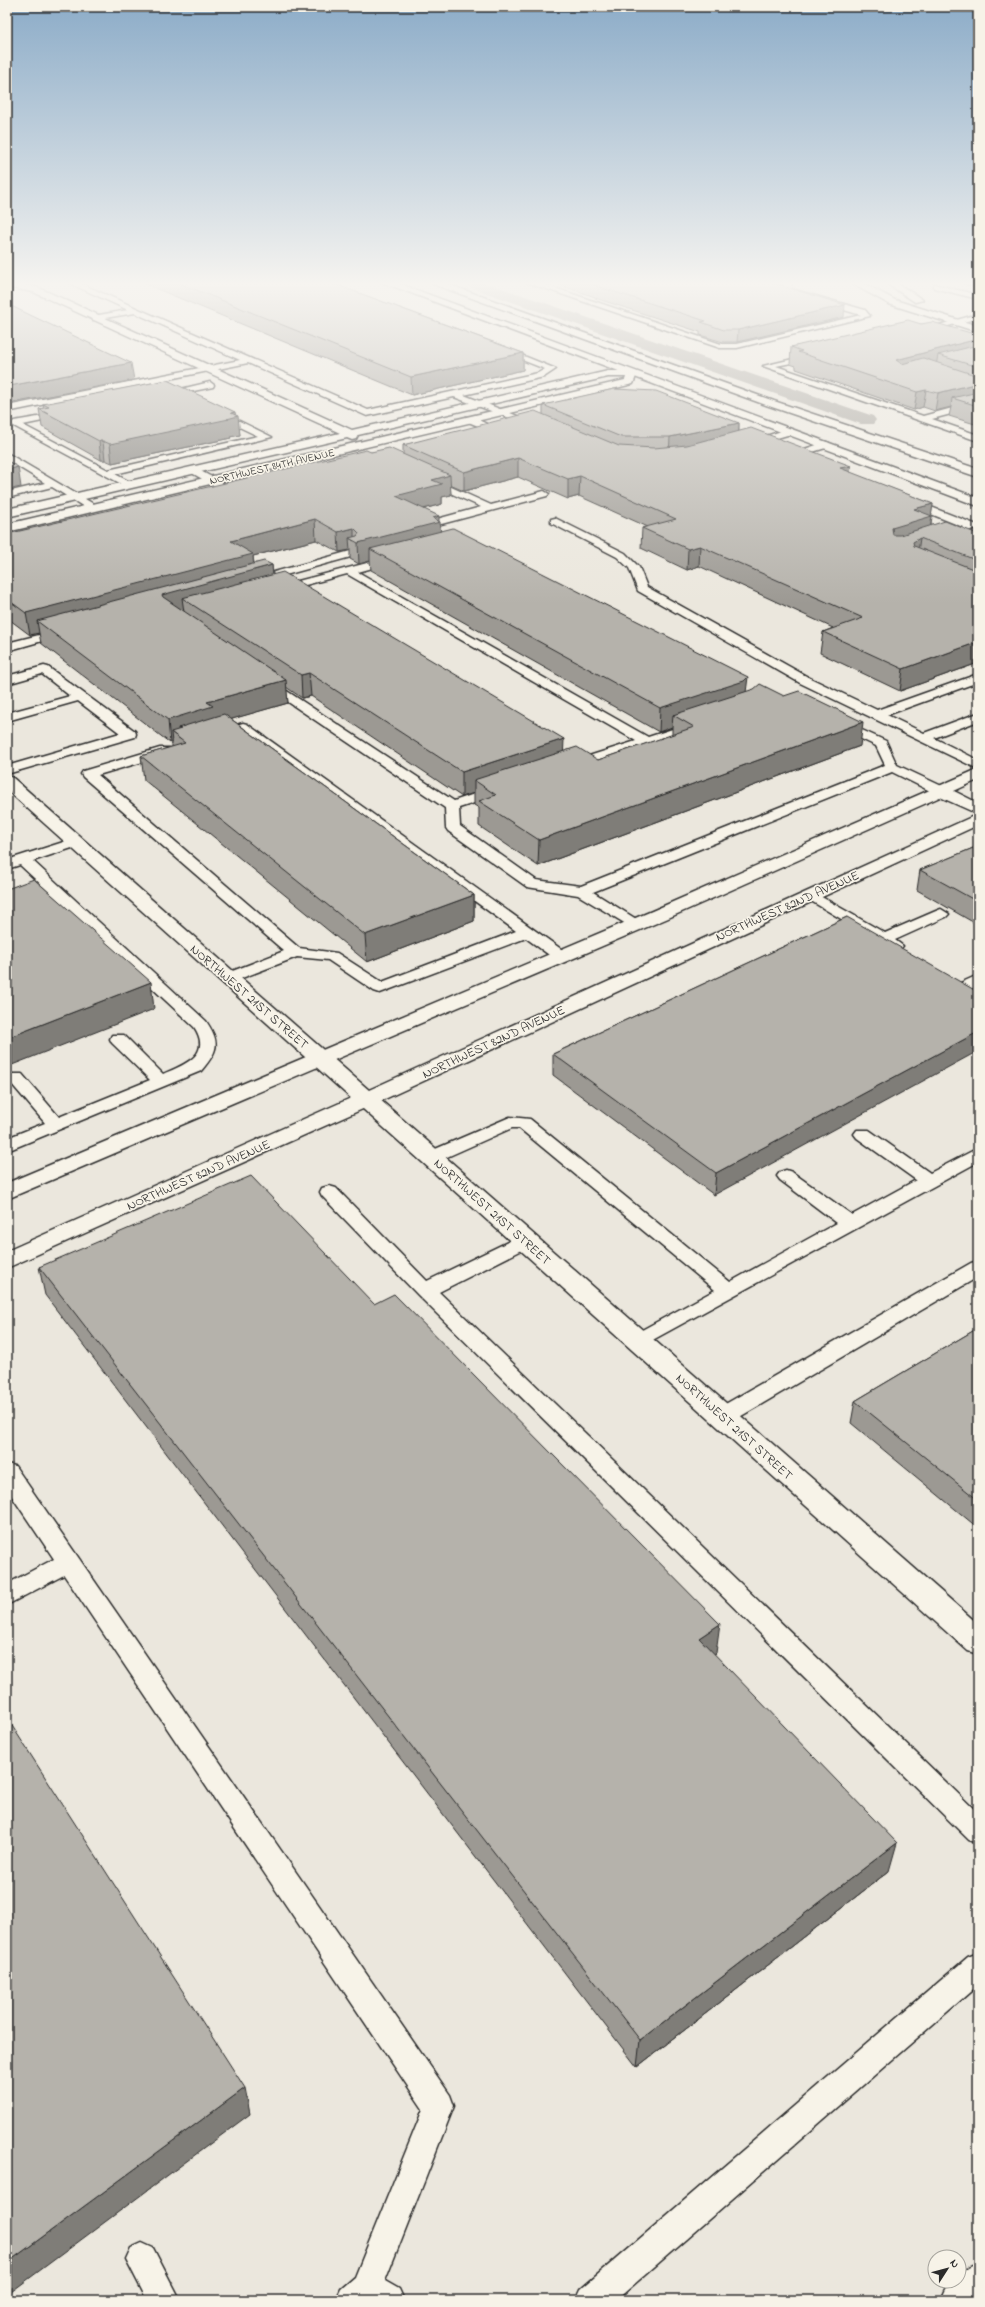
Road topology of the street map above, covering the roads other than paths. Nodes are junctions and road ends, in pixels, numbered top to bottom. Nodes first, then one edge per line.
1 (107, 389) edge
2 (201, 389) edge
3 (253, 389) edge
4 (311, 389) edge
5 (479, 389) edge
6 (544, 389) edge
7 (601, 389) edge
8 (671, 389) edge
9 (729, 389) edge
10 (833, 389) edge
11 (175, 392) junction
12 (455, 394) junction
13 (153, 396) edge
14 (189, 399) edge
15 (478, 404) junction
16 (978, 404) edge
17 (7, 409) edge
18 (210, 409) edge
19 (76, 412) edge
20 (503, 412) junction
21 (542, 418) edge
22 (469, 419) junction
23 (922, 419) junction
24 (528, 421) junction
25 (548, 430) edge
26 (788, 432) junction
27 (312, 433) dead end
28 (352, 434) junction
29 (482, 434) edge
30 (743, 435) edge
31 (978, 438) edge
32 (330, 439) junction
33 (758, 440) junction
34 (354, 446) junction
35 (736, 446) edge
36 (826, 446) junction
37 (904, 448) junction
38 (371, 453) edge
39 (7, 456) edge
40 (805, 461) edge
41 (193, 470) junction
42 (107, 473) junction
43 (978, 473) edge
44 (417, 475) edge
45 (211, 480) junction
46 (53, 484) junction
47 (129, 485) junction
48 (544, 494) edge
49 (7, 495) edge
50 (220, 497) edge
51 (75, 498) junction
52 (900, 498) edge
53 (978, 502) edge
54 (93, 508) junction
55 (490, 508) junction
56 (7, 513) edge
57 (555, 521) dead end
58 (430, 524) edge
59 (976, 526) edge
60 (7, 528) edge
61 (930, 541) edge
62 (354, 553) edge
63 (407, 556) edge
64 (349, 571) junction
65 (246, 583) edge
66 (292, 586) junction
67 (269, 592) edge
68 (306, 594) edge
69 (76, 628) edge
70 (7, 647) edge
71 (256, 675) edge
72 (978, 678) edge
73 (7, 680) edge
74 (79, 696) junction
75 (876, 715) junction
76 (7, 717) edge
77 (978, 717) edge
78 (828, 718) edge
79 (705, 722) edge
80 (206, 738) edge
81 (922, 738) junction
82 (648, 742) junction
83 (177, 747) edge
84 (571, 754) edge
85 (585, 762) junction
86 (978, 765) edge
87 (892, 767) junction
88 (563, 769) edge
89 (7, 770) edge
90 (978, 774) edge
91 (7, 781) edge
92 (511, 787) edge
93 (941, 790) junction
94 (452, 806) junction
95 (978, 809) edge
96 (978, 819) edge
97 (76, 842) junction
98 (23, 860) junction
99 (7, 865) edge
100 (582, 891) junction
101 (811, 894) junction
102 (941, 914) dead end
103 (636, 925) junction
104 (527, 932) junction
105 (884, 939) junction
106 (294, 952) junction
107 (911, 955) edge
108 (562, 957) junction
109 (228, 978) junction
110 (964, 982) edge
111 (978, 996) edge
112 (118, 1038) dead end
113 (321, 1058) junction
114 (16, 1078) dead end
115 (162, 1082) junction
116 (366, 1099) junction
117 (57, 1125) junction
118 (863, 1134) dead end
119 (7, 1146) edge
120 (978, 1154) edge
121 (432, 1157) junction
122 (786, 1176) dead end
123 (930, 1181) junction
124 (7, 1192) edge
125 (330, 1192) dead end
126 (851, 1224) junction
127 (527, 1240) junction
128 (7, 1260) edge
129 (978, 1268) edge
130 (426, 1290) junction
131 (729, 1291) junction
132 (638, 1341) junction
133 (723, 1416) junction
134 (7, 1472) edge
135 (68, 1562) junction
136 (7, 1595) edge
137 (978, 1642) edge
138 (978, 1831) edge
139 (978, 1967) edge
140 (142, 2259) dead end
141 (978, 2279) edge
142 (369, 2296) edge
143 (164, 2300) edge
144 (592, 2300) edge
145 (958, 2300) edge

1 - 17 lane
2 - 11 lane
3 - 28 street
4 - 12 lane
5 - 12 lane
6 - 15 street, NORTHWEST 84TH AVENUE
7 - 20 street, NORTHWEST 84TH AVENUE
8 - 26 street
9 - 37 street
10 - 23 lane
11 - 13 lane
11 - 14 lane
12 - 15 lane
15 - 20 lane
15 - 28 street, NORTHWEST 84TH AVENUE
16 - 23 lane
18 - 42 lane
19 - 42 lane
20 - 22 street, NORTHWEST 84TH AVENUE
20 - 24 lane
21 - 24 lane
22 - 29 lane
22 - 34 street, NORTHWEST 84TH AVENUE
23 - 31 lane
24 - 25 lane
26 - 33 lane
26 - 36 street
27 - 32 street
28 - 32 street, NORTHWEST 84TH AVENUE
28 - 34 street
30 - 33 lane
32 - 34 street
32 - 41 street, NORTHWEST 84TH AVENUE
33 - 35 lane
34 - 38 lane
34 - 45 street, NORTHWEST 84TH AVENUE
36 - 37 street
36 - 40 lane
36 - 53 street
37 - 43 street
39 - 46 lane
41 - 45 lane
41 - 47 street, NORTHWEST 84TH AVENUE
42 - 47 lane
44 - 55 lane
45 - 50 lane
45 - 54 street, NORTHWEST 84TH AVENUE
46 - 49 lane
46 - 51 lane
47 - 51 street, NORTHWEST 84TH AVENUE
48 - 55 lane
51 - 54 lane
51 - 56 street, NORTHWEST 84TH AVENUE
52 - 59 lane
54 - 60 street, NORTHWEST 84TH AVENUE
55 - 58 lane
57 - 75 lane
59 - 61 lane
62 - 65 lane
63 - 64 lane
64 - 66 lane
64 - 82 lane
66 - 67 lane
66 - 68 lane
69 - 70 lane
71 - 94 lane
72 - 75 lane
73 - 74 lane
74 - 76 lane
74 - 89 lane
75 - 81 lane
77 - 81 lane
78 - 87 lane
79 - 82 lane
80 - 104 lane
81 - 86 lane
82 - 85 lane
83 - 106 lane
84 - 85 lane
85 - 88 lane
87 - 93 lane
87 - 100 lane
90 - 93 street
91 - 97 street, NORTHWEST 21ST STREET
92 - 94 lane
93 - 95 street
93 - 103 street
94 - 100 lane
96 - 101 street, NORTHWEST 82ND AVENUE
97 - 98 lane
97 - 109 street, NORTHWEST 21ST STREET
98 - 99 lane
98 - 115 lane
100 - 103 lane
101 - 105 lane
101 - 116 street, NORTHWEST 82ND AVENUE
102 - 105 lane
103 - 108 street
104 - 106 lane
104 - 108 lane
105 - 107 lane
106 - 109 lane
108 - 113 street
109 - 113 street, NORTHWEST 21ST STREET
110 - 111 lane
112 - 115 lane
113 - 116 street, NORTHWEST 21ST STREET
113 - 124 street
114 - 117 lane
115 - 117 lane
116 - 121 street, NORTHWEST 21ST STREET
116 - 128 street, NORTHWEST 82ND AVENUE
117 - 119 lane
118 - 123 lane
120 - 123 lane
121 - 127 street, NORTHWEST 21ST STREET
121 - 131 lane
122 - 126 lane
123 - 126 lane
125 - 130 lane
126 - 131 lane
127 - 130 lane
127 - 132 street, NORTHWEST 21ST STREET
129 - 133 lane
130 - 138 lane
131 - 132 lane
132 - 133 street, NORTHWEST 21ST STREET
133 - 137 street, NORTHWEST 21ST STREET
134 - 135 lane
135 - 136 lane
135 - 142 lane
139 - 144 lane
140 - 143 lane
141 - 145 lane

